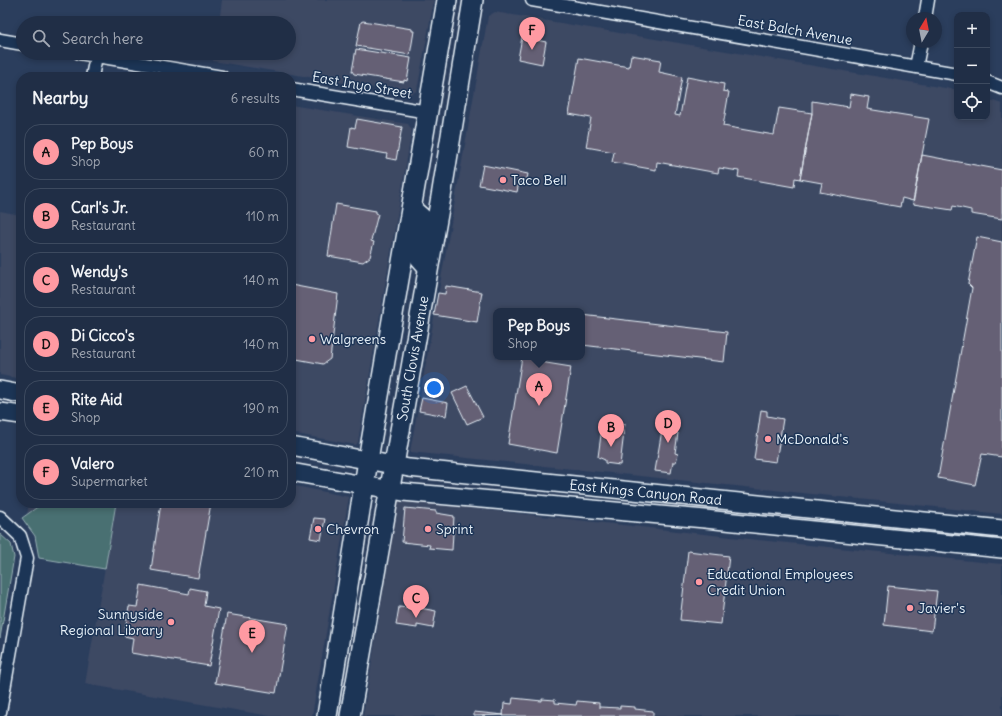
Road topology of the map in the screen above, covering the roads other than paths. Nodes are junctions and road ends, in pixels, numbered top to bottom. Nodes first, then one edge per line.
1 (446, 0) edge
2 (473, 0) edge
3 (532, 0) edge
4 (928, 0) edge
5 (926, 12) edge
6 (0, 40) edge
7 (16, 43) edge
8 (920, 48) edge
9 (95, 60) edge
10 (120, 60) edge
11 (916, 67) junction
12 (93, 72) edge
13 (192, 72) edge
14 (954, 73) edge
15 (990, 83) edge
16 (1002, 88) edge
17 (296, 90) edge
18 (428, 112) junction
19 (442, 191) junction
20 (411, 208) junction
21 (428, 267) junction
22 (0, 390) edge
23 (16, 393) edge
24 (0, 412) edge
25 (16, 415) edge
26 (296, 447) edge
27 (368, 461) junction
28 (394, 465) junction
29 (296, 473) edge
30 (364, 485) junction
31 (389, 490) junction
32 (821, 510) junction
33 (0, 517) edge
34 (689, 518) junction
35 (1002, 529) edge
36 (1002, 549) edge
37 (0, 712) edge
38 (327, 716) edge
39 (350, 716) edge

1 - 18 main road, South Clovis Avenue
2 - 19 main road, South Clovis Avenue
3 - 11 street, East Balch Avenue
4 - 5 street
6 - 7 street
8 - 11 street
9 - 12 street
10 - 13 street
11 - 14 street, East Balch Avenue
15 - 16 street
17 - 18 street, East Inyo Street
18 - 19 main road
18 - 20 main road, South Clovis Avenue
19 - 21 main road, South Clovis Avenue
20 - 21 main road
20 - 27 main road, South Clovis Avenue
21 - 28 main road, South Clovis Avenue
22 - 23 main road
24 - 25 main road
26 - 27 main road, East Kings Canyon Road
27 - 28 main road, East Kings Canyon Road
27 - 30 main road, South Clovis Avenue
28 - 31 main road, South Clovis Avenue
28 - 32 main road, East Kings Canyon Road
29 - 30 main road, East Kings Canyon Road
30 - 31 main road, East Kings Canyon Road
30 - 38 main road, South Clovis Avenue
31 - 34 main road, East Kings Canyon Road
31 - 39 main road, South Clovis Avenue
32 - 34 main road
32 - 35 main road, East Kings Canyon Road
33 - 37 street
34 - 36 main road, East Kings Canyon Road

